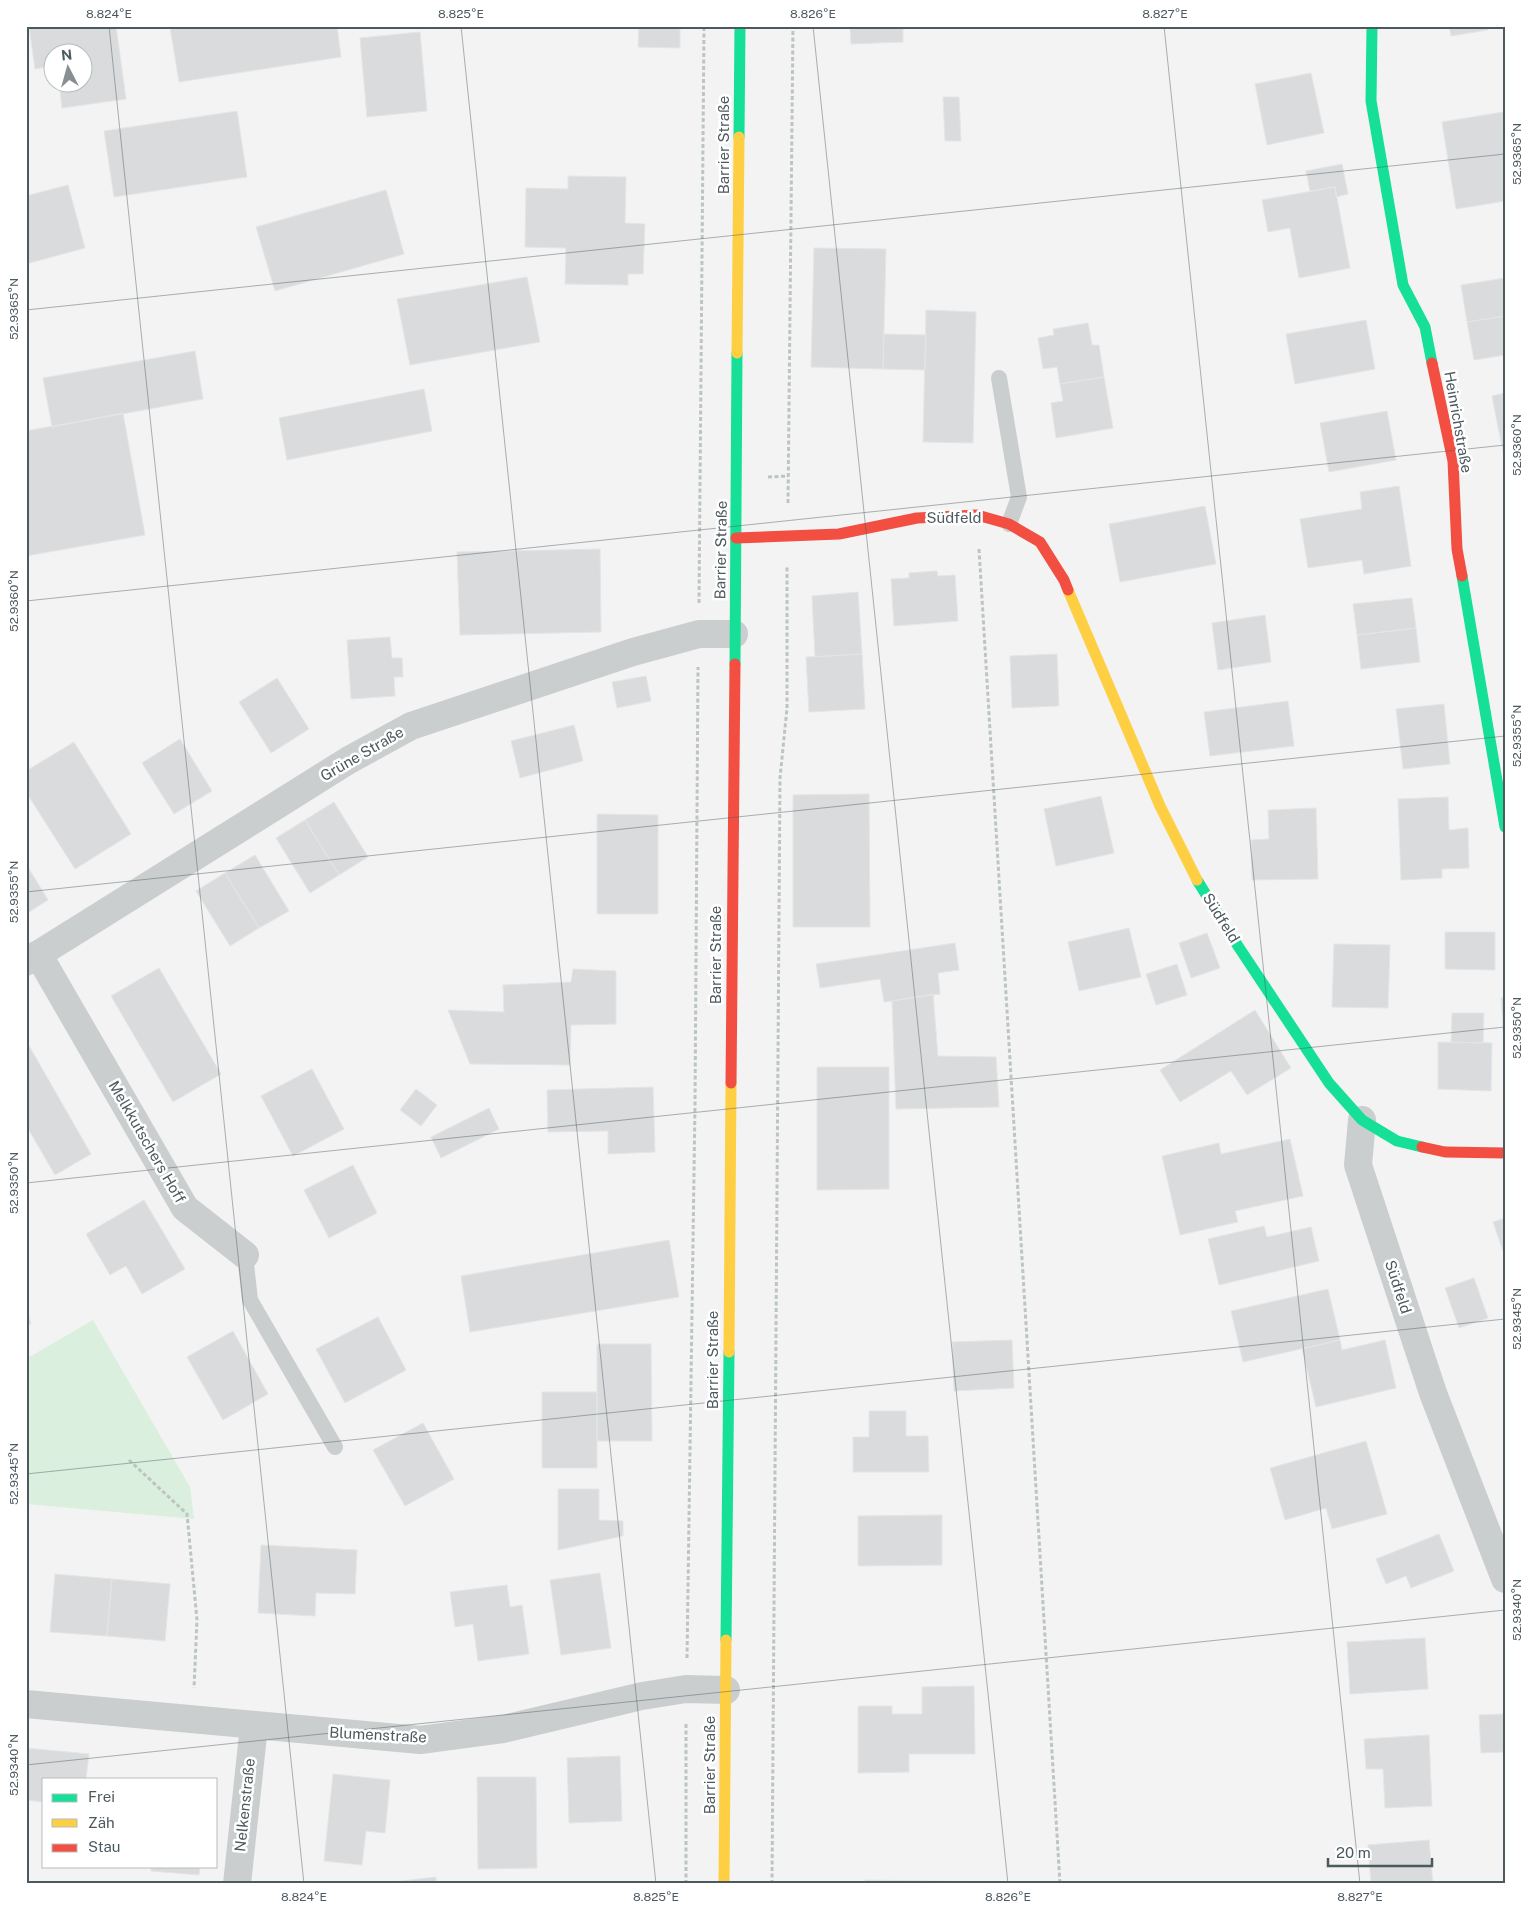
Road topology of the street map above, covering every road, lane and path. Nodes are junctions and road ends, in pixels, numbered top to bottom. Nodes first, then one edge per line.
1 (704, 26) edge
2 (740, 26) edge
3 (793, 26) edge
4 (1372, 26) edge
5 (999, 378) dead end
6 (977, 515) junction
7 (1009, 524) junction
8 (788, 537) junction
9 (736, 538) junction
10 (699, 634) junction
11 (734, 634) junction
12 (1505, 827) edge
13 (32, 958) edge
14 (1362, 1120) junction
15 (1505, 1153) edge
16 (244, 1255) joint
17 (335, 1447) dead end
18 (129, 1460) dead end
19 (1505, 1578) edge
20 (686, 1689) junction
21 (726, 1690) junction
22 (26, 1704) edge
23 (191, 1720) junction
24 (254, 1726) junction
25 (237, 1884) edge
26 (686, 1884) edge
27 (724, 1884) edge
28 (772, 1884) edge
29 (1060, 1884) edge

1 - 10 path
2 - 9 street, Barrier Straße
3 - 8 path
4 - 12 street, Heinrichstraße
5 - 7 lane
6 - 7 street, Südfeld
6 - 8 street, Südfeld
6 - 29 path
7 - 14 street, Südfeld
8 - 9 street, Südfeld
8 - 28 path
9 - 11 street, Barrier Straße
10 - 11 street, Grüne Straße
10 - 13 street, Grüne Straße
10 - 20 path
11 - 21 street, Barrier Straße
13 - 16 street, Melkkutschers Hoff
14 - 15 street
14 - 19 street, Südfeld
16 - 17 lane, Melkkutschers Hoff
18 - 23 path
20 - 21 street, Blumenstraße
20 - 24 street, Blumenstraße
20 - 26 path
21 - 27 street, Barrier Straße
22 - 23 street, Blumenstraße
23 - 24 street, Blumenstraße
24 - 25 street, Nelkenstraße

